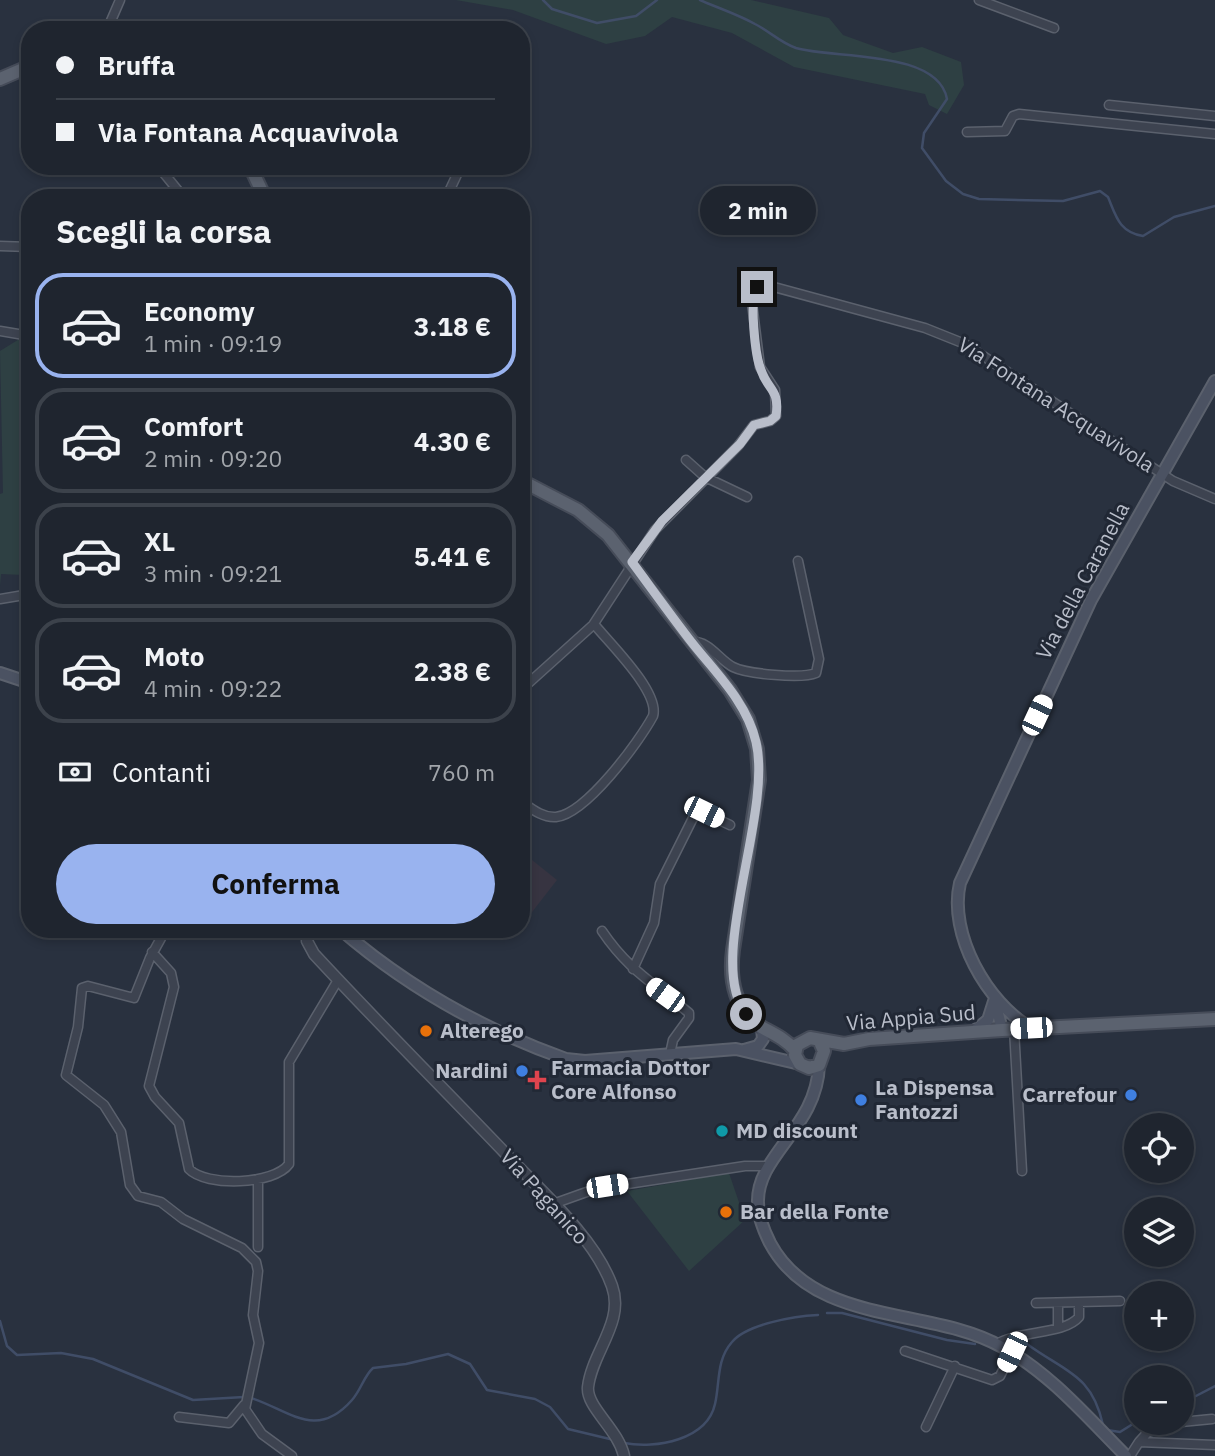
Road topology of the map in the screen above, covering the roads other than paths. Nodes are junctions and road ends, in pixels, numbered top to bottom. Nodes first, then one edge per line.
1 (120, 0) edge
2 (979, 0) edge
3 (111, 21) edge
4 (1054, 28) dead end
5 (21, 70) edge
6 (0, 79) edge
7 (1109, 105) dead end
8 (1215, 116) edge
9 (967, 132) dead end
10 (1215, 134) edge
11 (165, 175) edge
12 (177, 189) edge
13 (0, 246) edge
14 (21, 247) edge
15 (0, 331) edge
16 (21, 335) edge
17 (1215, 381) edge
18 (686, 460) dead end
19 (1163, 474) junction
20 (705, 477) junction
21 (530, 485) edge
22 (747, 497) dead end
23 (1215, 499) edge
24 (798, 561) dead end
25 (632, 562) junction
26 (21, 596) edge
27 (0, 599) edge
28 (594, 624) junction
29 (691, 642) junction
30 (0, 673) edge
31 (21, 680) edge
32 (530, 682) edge
33 (530, 806) edge
34 (730, 825) dead end
35 (602, 931) dead end
36 (161, 938) edge
37 (310, 938) edge
38 (351, 938) edge
39 (152, 953) junction
40 (633, 969) junction
41 (338, 979) junction
42 (995, 998) junction
43 (1215, 1018) edge
44 (762, 1028) junction
45 (1031, 1028) junction
46 (1008, 1030) junction
47 (973, 1032) junction
48 (776, 1033) junction
49 (805, 1039) junction
50 (820, 1042) junction
51 (844, 1044) junction
52 (795, 1050) junction
53 (744, 1051) junction
54 (670, 1054) junction
55 (772, 1059) junction
56 (822, 1060) junction
57 (802, 1066) junction
58 (814, 1096) junction
59 (769, 1166) junction
60 (1022, 1171) dead end
61 (258, 1179) junction
62 (553, 1204) junction
63 (258, 1247) dead end
64 (1120, 1301) dead end
65 (1079, 1302) junction
66 (1036, 1303) dead end
67 (1058, 1303) junction
68 (1058, 1327) junction
69 (998, 1344) junction
70 (905, 1351) dead end
71 (1012, 1352) junction
72 (954, 1366) junction
73 (244, 1405) junction
74 (179, 1417) dead end
75 (1212, 1419) dead end
76 (1194, 1421) edge
77 (926, 1427) dead end
78 (1145, 1435) edge
79 (1139, 1442) junction
80 (1215, 1446) edge
81 (624, 1455) edge
82 (292, 1456) edge
83 (1128, 1456) edge

1 - 3 street
2 - 4 street
5 - 6 main road
7 - 8 street
9 - 10 street
11 - 12 street
13 - 14 street
15 - 16 street
17 - 19 main road, Via della Caranella
18 - 20 street
19 - 20 street, Via Fontana Acquavivola
19 - 23 street
19 - 42 main road, Via della Caranella
20 - 22 street
20 - 25 street, Via Fontana Acquavivola
21 - 25 main road
24 - 29 street
25 - 28 street, Via Fontana Acquavivola
25 - 29 main road
26 - 27 street
28 - 32 street, Via Fontana Acquavivola
28 - 33 street
29 - 44 main road
30 - 31 main road
34 - 40 street
35 - 40 street
36 - 39 street
37 - 41 street, Via Paganico
38 - 54 main road
39 - 61 street
39 - 73 street
40 - 54 street
41 - 61 street
41 - 62 street, Via Paganico
42 - 45 main road, Via della Caranella
42 - 46 main road, Via della Caranella
42 - 47 main road
43 - 45 main road, Via Appia Sud
44 - 48 main road
44 - 53 main road
45 - 46 main road, Via Appia Sud
46 - 47 main road, Via Appia Sud
46 - 60 street
47 - 51 main road, Via Appia Sud
48 - 49 main road
48 - 52 main road
49 - 50 main road, Via Appia Sud
49 - 52 main road
50 - 51 main road, Via Appia Sud
50 - 56 main road
51 - 56 main road
52 - 55 main road
52 - 57 main road
53 - 54 main road
53 - 55 main road
55 - 57 main road
56 - 57 main road
56 - 58 main road
57 - 58 main road
58 - 59 main road
59 - 62 street
59 - 69 main road
61 - 63 street
62 - 81 street, Via Paganico
64 - 65 street
65 - 67 street
65 - 68 street
66 - 67 street
67 - 68 street
68 - 69 street
69 - 71 main road
70 - 72 street
71 - 72 street
71 - 83 main road
72 - 77 street
73 - 74 street
73 - 82 street
75 - 76 street
78 - 79 street
79 - 80 street
79 - 83 street

